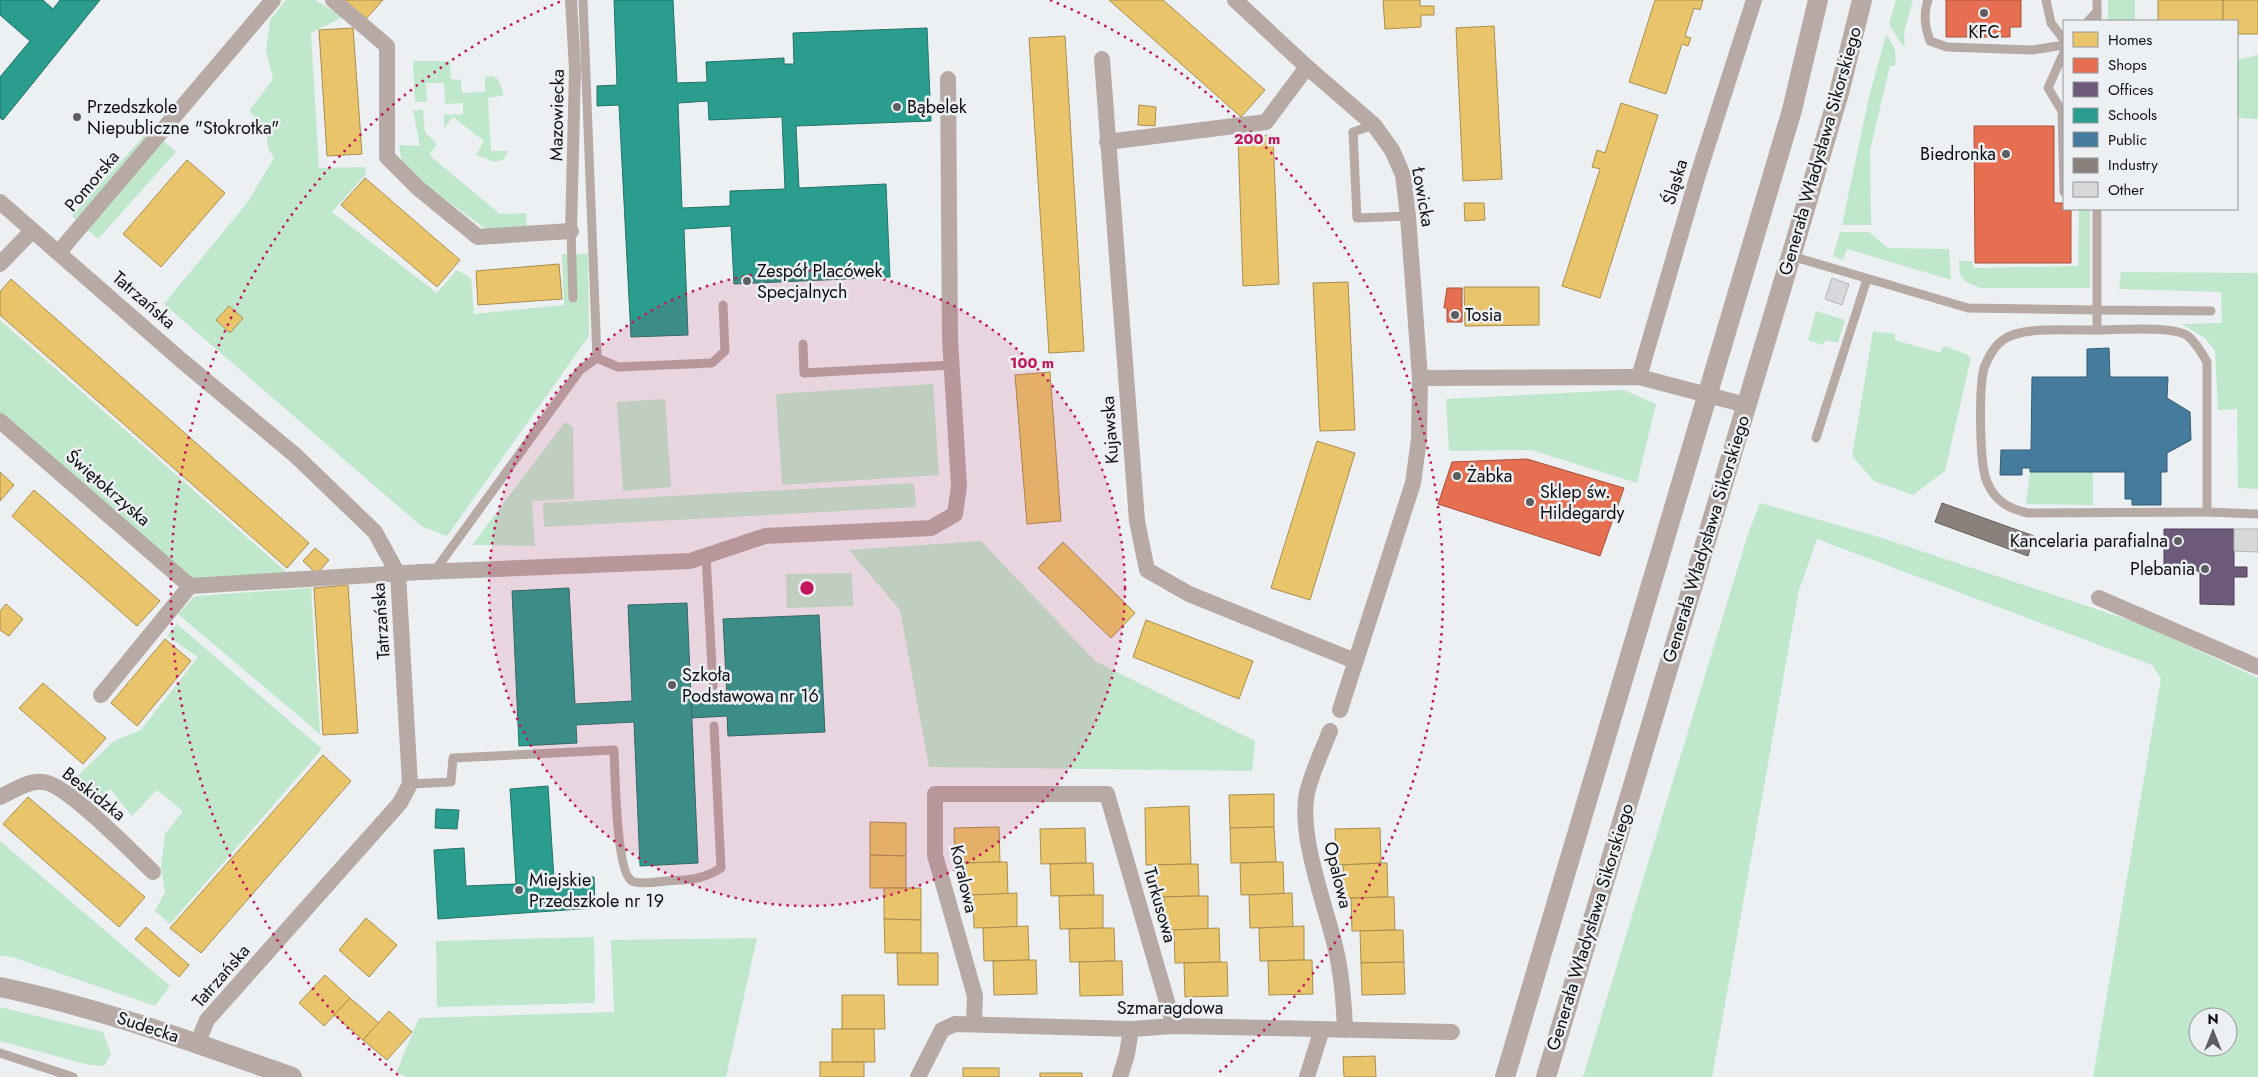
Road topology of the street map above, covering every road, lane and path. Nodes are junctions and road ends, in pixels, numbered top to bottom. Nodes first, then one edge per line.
1 (273, 0) edge
2 (333, 0) edge
3 (571, 0) edge
4 (583, 0) edge
5 (1235, 0) edge
6 (1754, 0) edge
7 (1862, 0) edge
8 (1928, 0) edge
9 (2046, 0) edge
10 (2097, 0) edge
11 (1815, 6) edge
12 (2097, 16) edge
13 (2063, 39) edge
14 (2063, 45) edge
15 (2063, 54) edge
16 (1102, 59) dead end
17 (1307, 67) junction
18 (948, 79) dead end
19 (1374, 125) junction
20 (1107, 142) junction
21 (2063, 152) edge
22 (0, 202) edge
23 (2097, 210) edge
24 (1408, 216) junction
25 (32, 231) junction
26 (571, 231) junction
27 (59, 252) junction
28 (1791, 256) junction
29 (0, 264) edge
30 (1867, 279) junction
31 (573, 298) dead end
32 (723, 305) dead end
33 (2097, 310) junction
34 (2211, 311) dead end
35 (2097, 330) junction
36 (803, 344) dead end
37 (597, 358) junction
38 (952, 365) junction
39 (1639, 377) junction
40 (1420, 378) junction
41 (1708, 395) junction
42 (1746, 405) junction
43 (0, 421) edge
44 (1816, 438) dead end
45 (2207, 512) junction
46 (2258, 514) edge
47 (706, 555) junction
48 (434, 572) junction
49 (398, 574) junction
50 (190, 586) junction
51 (2099, 598) dead end
52 (1355, 661) junction
53 (2258, 667) edge
54 (712, 686) dead end
55 (101, 695) dead end
56 (1340, 710) dead end
57 (714, 726) dead end
58 (1330, 732) dead end
59 (410, 784) junction
60 (1107, 794) joint
61 (0, 797) edge
62 (152, 872) dead end
63 (0, 987) edge
64 (974, 1023) junction
65 (1174, 1026) junction
66 (1130, 1029) junction
67 (1322, 1029) junction
68 (1345, 1030) junction
69 (1452, 1032) dead end
70 (197, 1044) junction
71 (0, 1054) edge
72 (73, 1077) edge
73 (292, 1077) edge
74 (918, 1077) edge
75 (1120, 1077) edge
76 (1307, 1077) edge
77 (1505, 1077) edge
78 (1546, 1077) edge

1 - 27 street, Pomorska
2 - 26 street
3 - 26 street, Mazowiecka
4 - 37 lane
5 - 17 street, Łowicka
6 - 39 street, Śląska
7 - 28 street, Generała Władysława Sikorskiego
8 - 14 lane
9 - 13 lane
10 - 12 lane
11 - 41 street
15 - 21 lane
16 - 20 street, Kujawska
17 - 19 street, Łowicka
17 - 20 street
18 - 38 street
19 - 24 street, Łowicka
19 - 24 lane
20 - 52 street, Kujawska
22 - 25 street, Tatrzańska
23 - 33 lane
24 - 40 street, Łowicka
25 - 27 street, Tatrzańska
25 - 29 street
26 - 31 lane
27 - 49 street, Tatrzańska
28 - 30 lane
28 - 42 street, Generała Władysława Sikorskiego
30 - 33 lane
30 - 44 lane
32 - 37 lane
33 - 34 lane
33 - 35 lane
35 - 45 lane
35 - 45 lane
36 - 38 lane
37 - 48 lane
38 - 47 street
39 - 40 street
39 - 41 street
40 - 52 street, Łowicka
41 - 42 street
41 - 77 street
42 - 78 street, Generała Władysława Sikorskiego
43 - 50 street, Świętokrzyska
45 - 46 lane
47 - 48 street
47 - 54 lane
48 - 49 street
49 - 50 street
49 - 59 street, Tatrzańska
50 - 55 street
51 - 53 street
52 - 56 street
57 - 59 lane
58 - 68 street, Opalowa
59 - 70 street, Tatrzańska
60 - 64 street, Koralowa
60 - 65 street, Turkusowa
61 - 62 street, Beskidzka
63 - 70 street, Sudecka
64 - 66 street, Szmaragdowa
64 - 74 street, Szmaragdowa
65 - 66 street, Szmaragdowa
65 - 67 street, Szmaragdowa
66 - 75 street
67 - 68 street, Szmaragdowa
67 - 76 street
68 - 69 street, Szmaragdowa
70 - 73 street, Sudecka
71 - 72 lane

